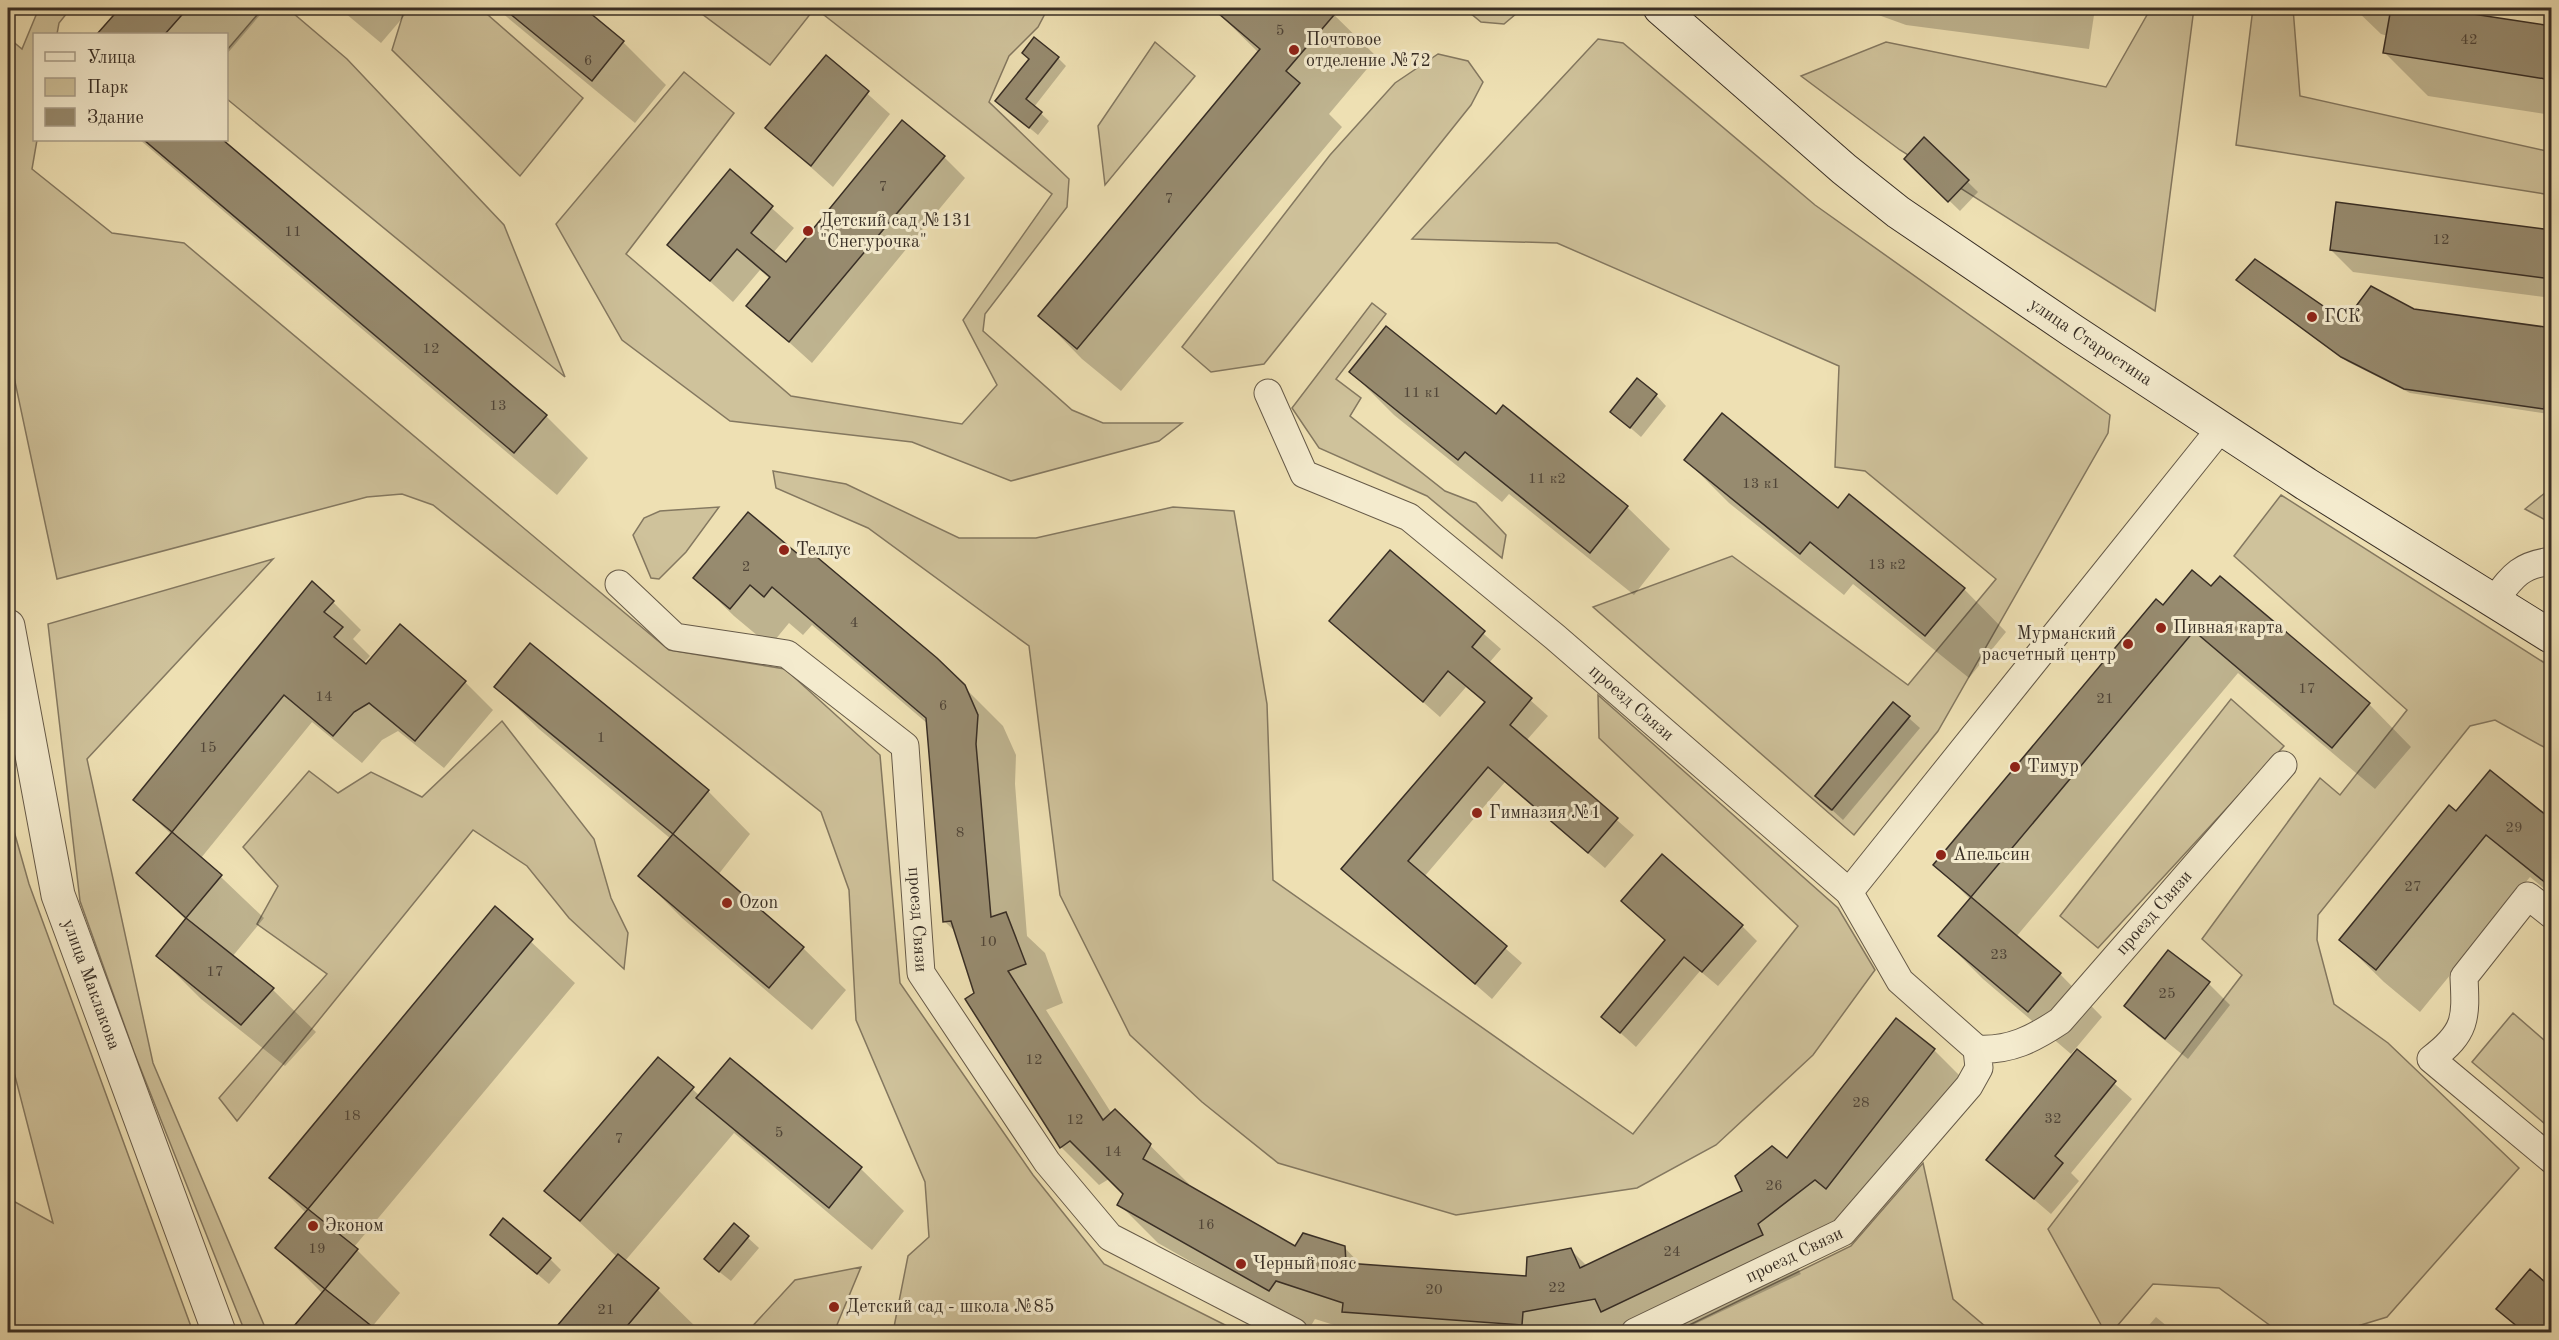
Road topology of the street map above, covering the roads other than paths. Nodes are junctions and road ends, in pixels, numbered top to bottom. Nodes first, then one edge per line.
1 (1660, 8) edge
2 (1268, 393) dead end
3 (2222, 428) junction
4 (2552, 561) edge
5 (619, 585) dead end
6 (2494, 601) junction
7 (8, 626) edge
8 (2552, 637) edge
9 (2283, 765) dead end
10 (1849, 892) junction
11 (2552, 915) edge
12 (1977, 1049) junction
13 (2552, 1160) edge
14 (219, 1332) edge
15 (1294, 1332) edge
16 (1635, 1332) edge

1 - 3 main road, улица Старостина
2 - 10 street, проезд Связи
3 - 6 main road, улица Старостина
3 - 10 street
4 - 6 street
5 - 15 street, проезд Связи
6 - 8 main road, улица Старостина
7 - 14 main road, улица Маклакова
9 - 12 street, проезд Связи
10 - 12 street, проезд Связи
11 - 13 street
12 - 16 street, проезд Связи

